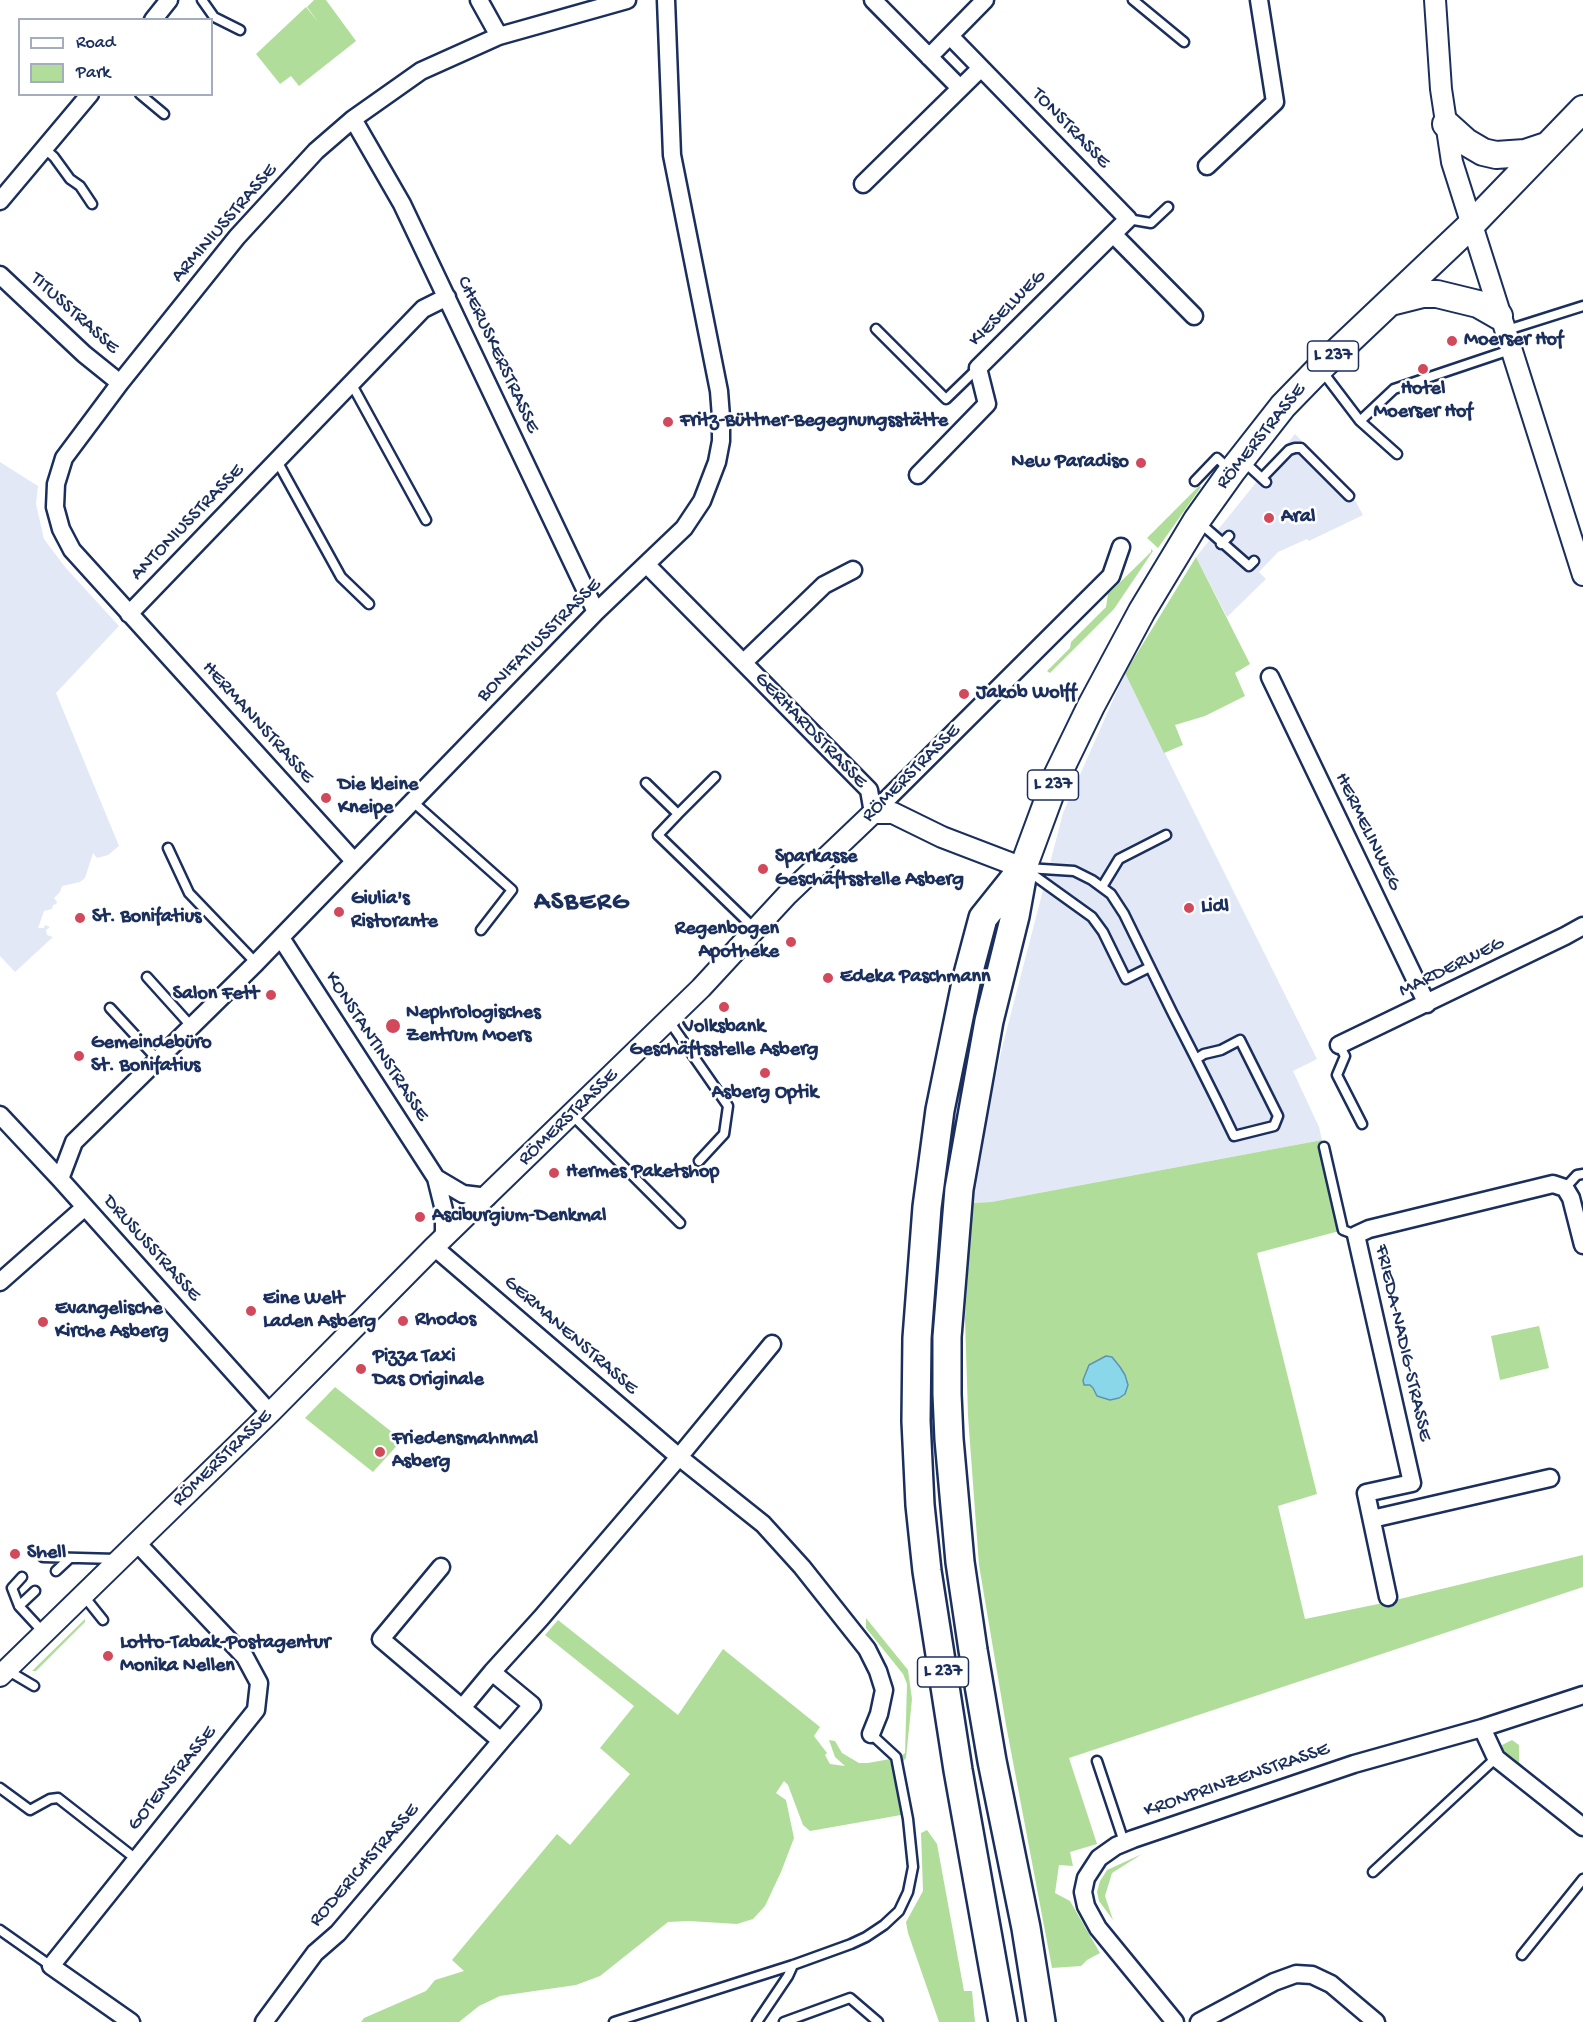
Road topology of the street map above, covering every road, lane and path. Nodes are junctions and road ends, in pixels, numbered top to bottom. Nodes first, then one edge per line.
1 (169, 0) edge
2 (202, 0) edge
3 (479, 0) edge
4 (627, 0) edge
5 (666, 0) edge
6 (873, 0) edge
7 (985, 0) edge
8 (1132, 0) edge
9 (1259, 0) edge
10 (1435, 0) edge
11 (155, 18) edge
12 (240, 30) dead end
13 (499, 36) junction
14 (950, 36) junction
15 (1184, 42) dead end
16 (929, 57) junction
17 (981, 68) junction
18 (960, 88) junction
19 (88, 96) edge
20 (142, 96) edge
21 (1583, 110) edge
22 (164, 114) dead end
23 (353, 119) junction
24 (1446, 124) junction
25 (1546, 146) junction
26 (45, 148) junction
27 (1207, 166) dead end
28 (863, 184) dead end
29 (0, 201) edge
30 (92, 204) dead end
31 (1168, 207) dead end
32 (1128, 219) junction
33 (1471, 225) junction
34 (1113, 234) junction
35 (0, 275) edge
36 (447, 297) junction
37 (1391, 302) junction
38 (1583, 306) edge
39 (1194, 316) dead end
40 (1502, 323) junction
41 (876, 329) dead end
42 (1510, 350) junction
43 (978, 368) junction
44 (1320, 368) junction
45 (120, 383) junction
46 (350, 383) junction
47 (1360, 421) junction
48 (1397, 454) dead end
49 (277, 461) junction
50 (1236, 465) junction
51 (918, 475) dead end
52 (1195, 481) dead end
53 (1349, 496) dead end
54 (426, 520) dead end
55 (1197, 520) junction
56 (1229, 536) dead end
57 (1221, 544) junction
58 (1122, 547) dead end
59 (1254, 561) dead end
60 (647, 565) junction
61 (853, 570) dead end
62 (1583, 575) edge
63 (369, 604) dead end
64 (596, 612) junction
65 (129, 614) junction
66 (744, 662) junction
67 (1270, 678) dead end
68 (715, 777) dead end
69 (646, 783) dead end
70 (412, 801) junction
71 (873, 813) junction
72 (678, 814) junction
73 (1166, 835) dead end
74 (168, 848) dead end
75 (354, 861) junction
76 (1023, 868) junction
77 (1102, 887) junction
78 (1583, 926) edge
79 (481, 930) dead end
80 (756, 930) junction
81 (281, 938) junction
82 (256, 963) junction
83 (1150, 967) junction
84 (147, 977) dead end
85 (1427, 1004) junction
86 (110, 1008) dead end
87 (669, 1020) junction
88 (192, 1027) junction
89 (1339, 1045) joint
90 (1196, 1059) junction
91 (158, 1060) junction
92 (0, 1115) edge
93 (572, 1115) junction
94 (1362, 1124) dead end
95 (1324, 1147) dead end
96 (699, 1161) dead end
97 (1583, 1174) edge
98 (436, 1178) junction
99 (60, 1179) junction
100 (1565, 1188) junction
101 (488, 1197) junction
102 (85, 1207) junction
103 (680, 1223) dead end
104 (1356, 1235) junction
105 (439, 1243) junction
106 (1583, 1245) edge
107 (0, 1282) edge
108 (772, 1344) dead end
109 (270, 1413) junction
110 (679, 1457) junction
111 (1550, 1478) dead end
112 (1412, 1483) junction
113 (1418, 1508) junction
114 (1372, 1519) junction
115 (137, 1543) junction
116 (43, 1557) dead end
117 (70, 1558) junction
118 (119, 1560) junction
119 (441, 1567) dead end
120 (56, 1571) dead end
121 (22, 1577) dead end
122 (35, 1591) dead end
123 (83, 1595) junction
124 (1388, 1597) dead end
125 (19, 1606) junction
126 (103, 1620) dead end
127 (44, 1633) junction
128 (492, 1672) junction
129 (4, 1673) edge
130 (34, 1686) dead end
131 (1583, 1695) edge
132 (462, 1708) junction
133 (1482, 1728) junction
134 (871, 1734) joint
135 (501, 1741) junction
136 (1496, 1758) junction
137 (1097, 1761) dead end
138 (0, 1788) edge
139 (1583, 1827) edge
140 (1124, 1842) junction
141 (136, 1859) junction
142 (1373, 1872) dead end
143 (1583, 1879) edge
144 (0, 1930) edge
145 (1522, 1955) dead end
146 (793, 1965) junction
147 (51, 1966) junction
148 (1001, 2016) edge
149 (131, 2022) edge
150 (264, 2022) edge
151 (614, 2022) edge
152 (757, 2022) edge
153 (784, 2022) edge
154 (878, 2022) edge
155 (1041, 2022) edge
156 (1175, 2022) edge
157 (1199, 2022) edge
158 (1376, 2022) edge

1 - 11 street
2 - 12 lane
3 - 13 street
4 - 13 street, ARMINIUSSTRASSE
5 - 60 street, BONIFATIUSSTRASSE
6 - 16 street
7 - 14 street
8 - 15 lane
9 - 27 street
10 - 24 street
13 - 23 street, ARMINIUSSTRASSE
14 - 16 street
14 - 17 street, TONSTRASSE
16 - 18 street
17 - 18 street
17 - 32 street, TONSTRASSE
18 - 28 street
19 - 26 street
20 - 22 lane
21 - 25 main road, RÖMERSTRASSE / L 237
23 - 36 street, CHERUSKERSTRASSE
23 - 45 street, ARMINIUSSTRASSE
24 - 25 main road
24 - 33 street
25 - 33 main road, RÖMERSTRASSE / L 237
26 - 29 street
26 - 30 lane
31 - 32 lane
32 - 34 street, KIESELWEG
33 - 37 main road, RÖMERSTRASSE / L 237
33 - 40 street
34 - 39 street
34 - 43 street, KIESELWEG
35 - 45 street, TITUSSTRASSE
36 - 46 street, ANTONIUSSTRASSE
36 - 64 street, CHERUSKERSTRASSE
37 - 40 main road
37 - 44 main road, RÖMERSTRASSE / L 237
38 - 40 lane
40 - 42 street
41 - 43 lane
42 - 47 lane
42 - 62 street
43 - 51 street, KIESELWEG
44 - 47 lane
44 - 50 main road, RÖMERSTRASSE / L 237
45 - 65 street, ARMINIUSSTRASSE
46 - 49 street, ANTONIUSSTRASSE
46 - 54 lane
47 - 48 lane
49 - 63 lane
49 - 65 street, ANTONIUSSTRASSE
50 - 52 lane
50 - 53 lane
50 - 55 main road, RÖMERSTRASSE / L 237
55 - 57 lane
55 - 76 main road, RÖMERSTRASSE / L 237
56 - 57 lane
57 - 59 lane
58 - 71 street, RÖMERSTRASSE
60 - 64 street, BONIFATIUSSTRASSE
60 - 66 street, GERHARDSTRASSE
61 - 66 street
64 - 70 street, BONIFATIUSSTRASSE
65 - 75 street, HERMANNSTRASSE
66 - 71 street, GERHARDSTRASSE
67 - 85 street, HERMELINWEG
68 - 72 lane
69 - 72 lane
70 - 75 street, BONIFATIUSSTRASSE
70 - 79 lane
71 - 76 street, GERHARDSTRASSE
71 - 80 street, RÖMERSTRASSE
72 - 80 lane
73 - 77 lane
74 - 82 lane
75 - 81 street, BONIFATIUSSTRASSE
76 - 77 lane
76 - 83 lane
76 - 148 highway, L 237
76 - 155 highway, L 237
77 - 83 lane
78 - 85 street, MARDERWEG
80 - 87 street, RÖMERSTRASSE
81 - 82 street, BONIFATIUSSTRASSE
81 - 98 street, KONSTANTINSTRASSE
82 - 88 street, BONIFATIUSSTRASSE
83 - 90 lane
84 - 88 lane
85 - 89 street, MARDERWEG
86 - 91 lane
87 - 93 street, RÖMERSTRASSE
87 - 96 lane
88 - 91 street, BONIFATIUSSTRASSE
89 - 94 lane
90 - 90 lane
91 - 99 street, BONIFATIUSSTRASSE
92 - 99 street, DRUSUSSTRASSE
93 - 101 street, RÖMERSTRASSE
93 - 103 lane
95 - 104 lane
97 - 100 lane
98 - 101 street, KONSTANTINSTRASSE
98 - 105 street, KONSTANTINSTRASSE
99 - 102 street, DRUSUSSTRASSE
100 - 104 street, FRIEDA-NADIG-STRASSE
100 - 106 street
101 - 105 street, RÖMERSTRASSE
102 - 107 street
102 - 109 street, DRUSUSSTRASSE
104 - 112 street, FRIEDA-NADIG-STRASSE
105 - 109 street, RÖMERSTRASSE
105 - 110 street, GERMANENSTRASSE
108 - 110 street
109 - 115 street, RÖMERSTRASSE
110 - 128 street
110 - 134 street, GERMANENSTRASSE
111 - 113 street
112 - 113 street, FRIEDA-NADIG-STRASSE
112 - 114 street
113 - 114 street
114 - 124 street
115 - 118 street, RÖMERSTRASSE
115 - 141 street, GOTENSTRASSE
116 - 117 lane
117 - 118 lane
117 - 120 lane
118 - 123 street, RÖMERSTRASSE
119 - 132 street
121 - 125 lane
122 - 125 lane
123 - 126 lane
123 - 127 street, RÖMERSTRASSE
125 - 127 lane
127 - 129 street, RÖMERSTRASSE
128 - 132 street
128 - 135 street, RODERICHSTRASSE
129 - 130 lane
131 - 133 street, KRONPRINZENSTRASSE
132 - 135 street
133 - 136 street
133 - 140 street, KRONPRINZENSTRASSE
134 - 146 lane
135 - 150 street, RODERICHSTRASSE
136 - 139 street
136 - 142 lane
137 - 140 lane
138 - 141 lane
140 - 156 street, KRONPRINZENSTRASSE
141 - 147 street, GOTENSTRASSE
143 - 145 lane
144 - 147 lane
146 - 151 lane
146 - 152 lane
147 - 149 street
153 - 154 lane
157 - 158 street

